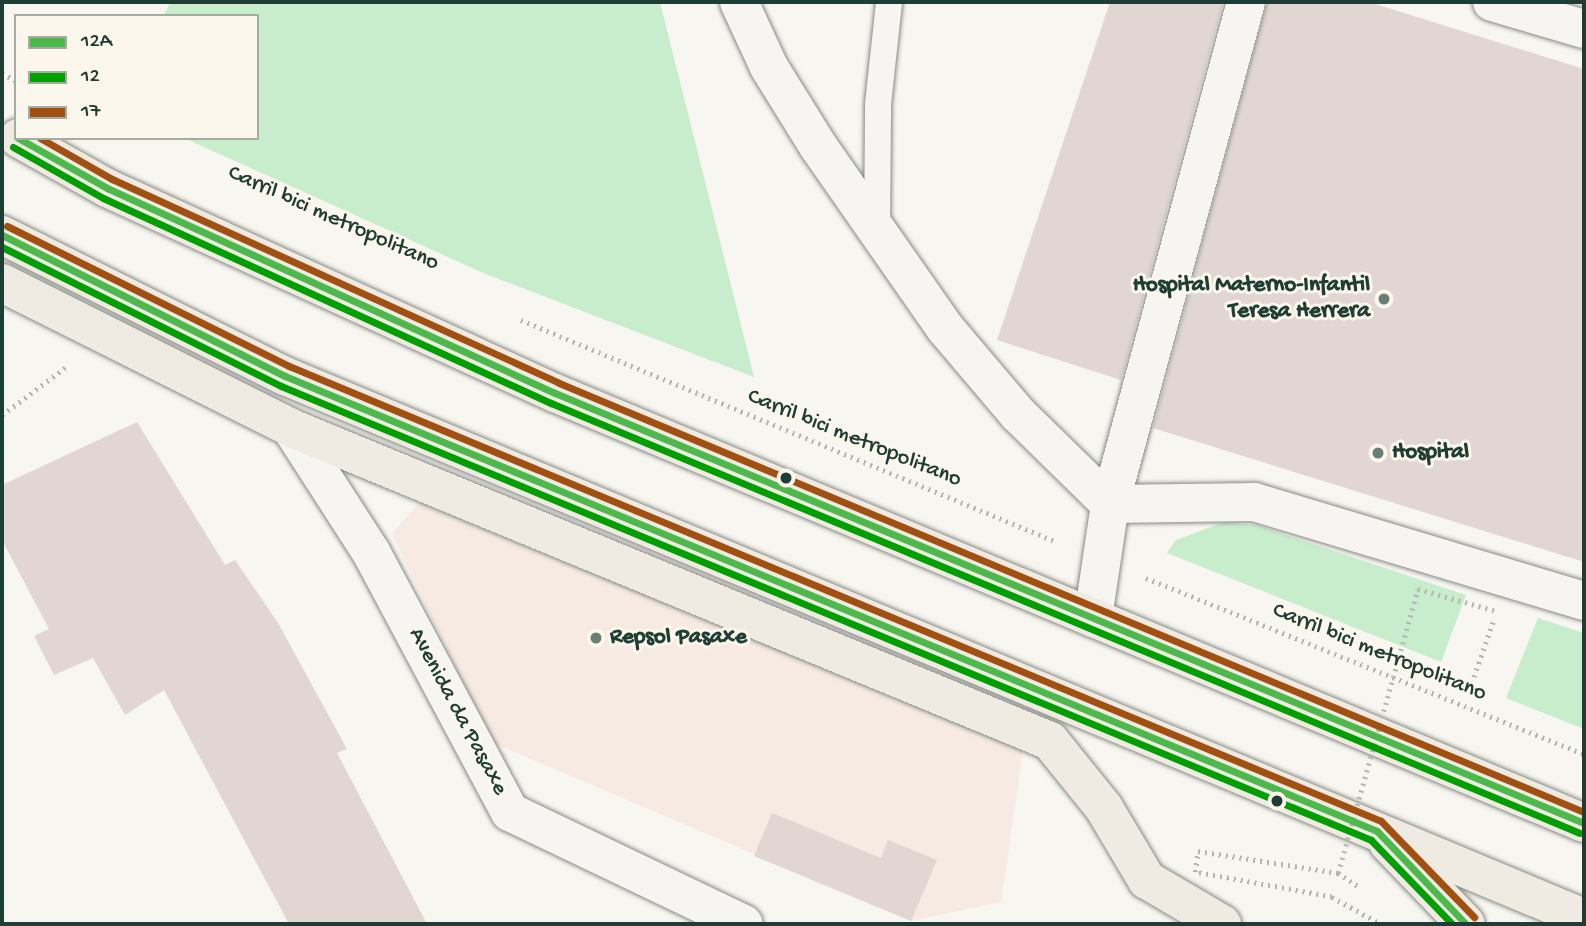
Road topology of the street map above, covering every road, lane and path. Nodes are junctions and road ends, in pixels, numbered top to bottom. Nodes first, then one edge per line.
1 (739, 2) edge
2 (1246, 2) edge
3 (1492, 2) edge
4 (890, 5) edge
5 (1584, 29) edge
6 (21, 140) edge
7 (877, 230) junction
8 (2, 235) edge
9 (2, 283) edge
10 (516, 318) dead end
11 (106, 337) junction
12 (2, 415) edge
13 (291, 428) junction
14 (1110, 504) junction
15 (1102, 561) junction
16 (1584, 601) edge
17 (1093, 618) junction
18 (1469, 690) dead end
19 (1584, 754) edge
20 (1584, 823) edge
21 (1377, 831) junction
22 (1535, 897) junction
23 (1584, 918) edge
24 (1459, 923) edge
25 (744, 924) edge
26 (1222, 924) edge
27 (1381, 924) edge

1 - 7 street
2 - 14 street
3 - 5 street
4 - 7 lane
6 - 17 main road
7 - 14 street
8 - 21 main road
9 - 11 main road
10 - 15 path, Carril bici metropolitano
11 - 12 path
11 - 13 main road
13 - 25 street, Avenida da Pasaxe
13 - 26 main road
14 - 15 street
14 - 16 street
15 - 17 street
15 - 19 path, Carril bici metropolitano
17 - 20 main road
18 - 27 path, bridge
21 - 22 main road
21 - 24 main road
22 - 23 main road
22 - 24 main road

